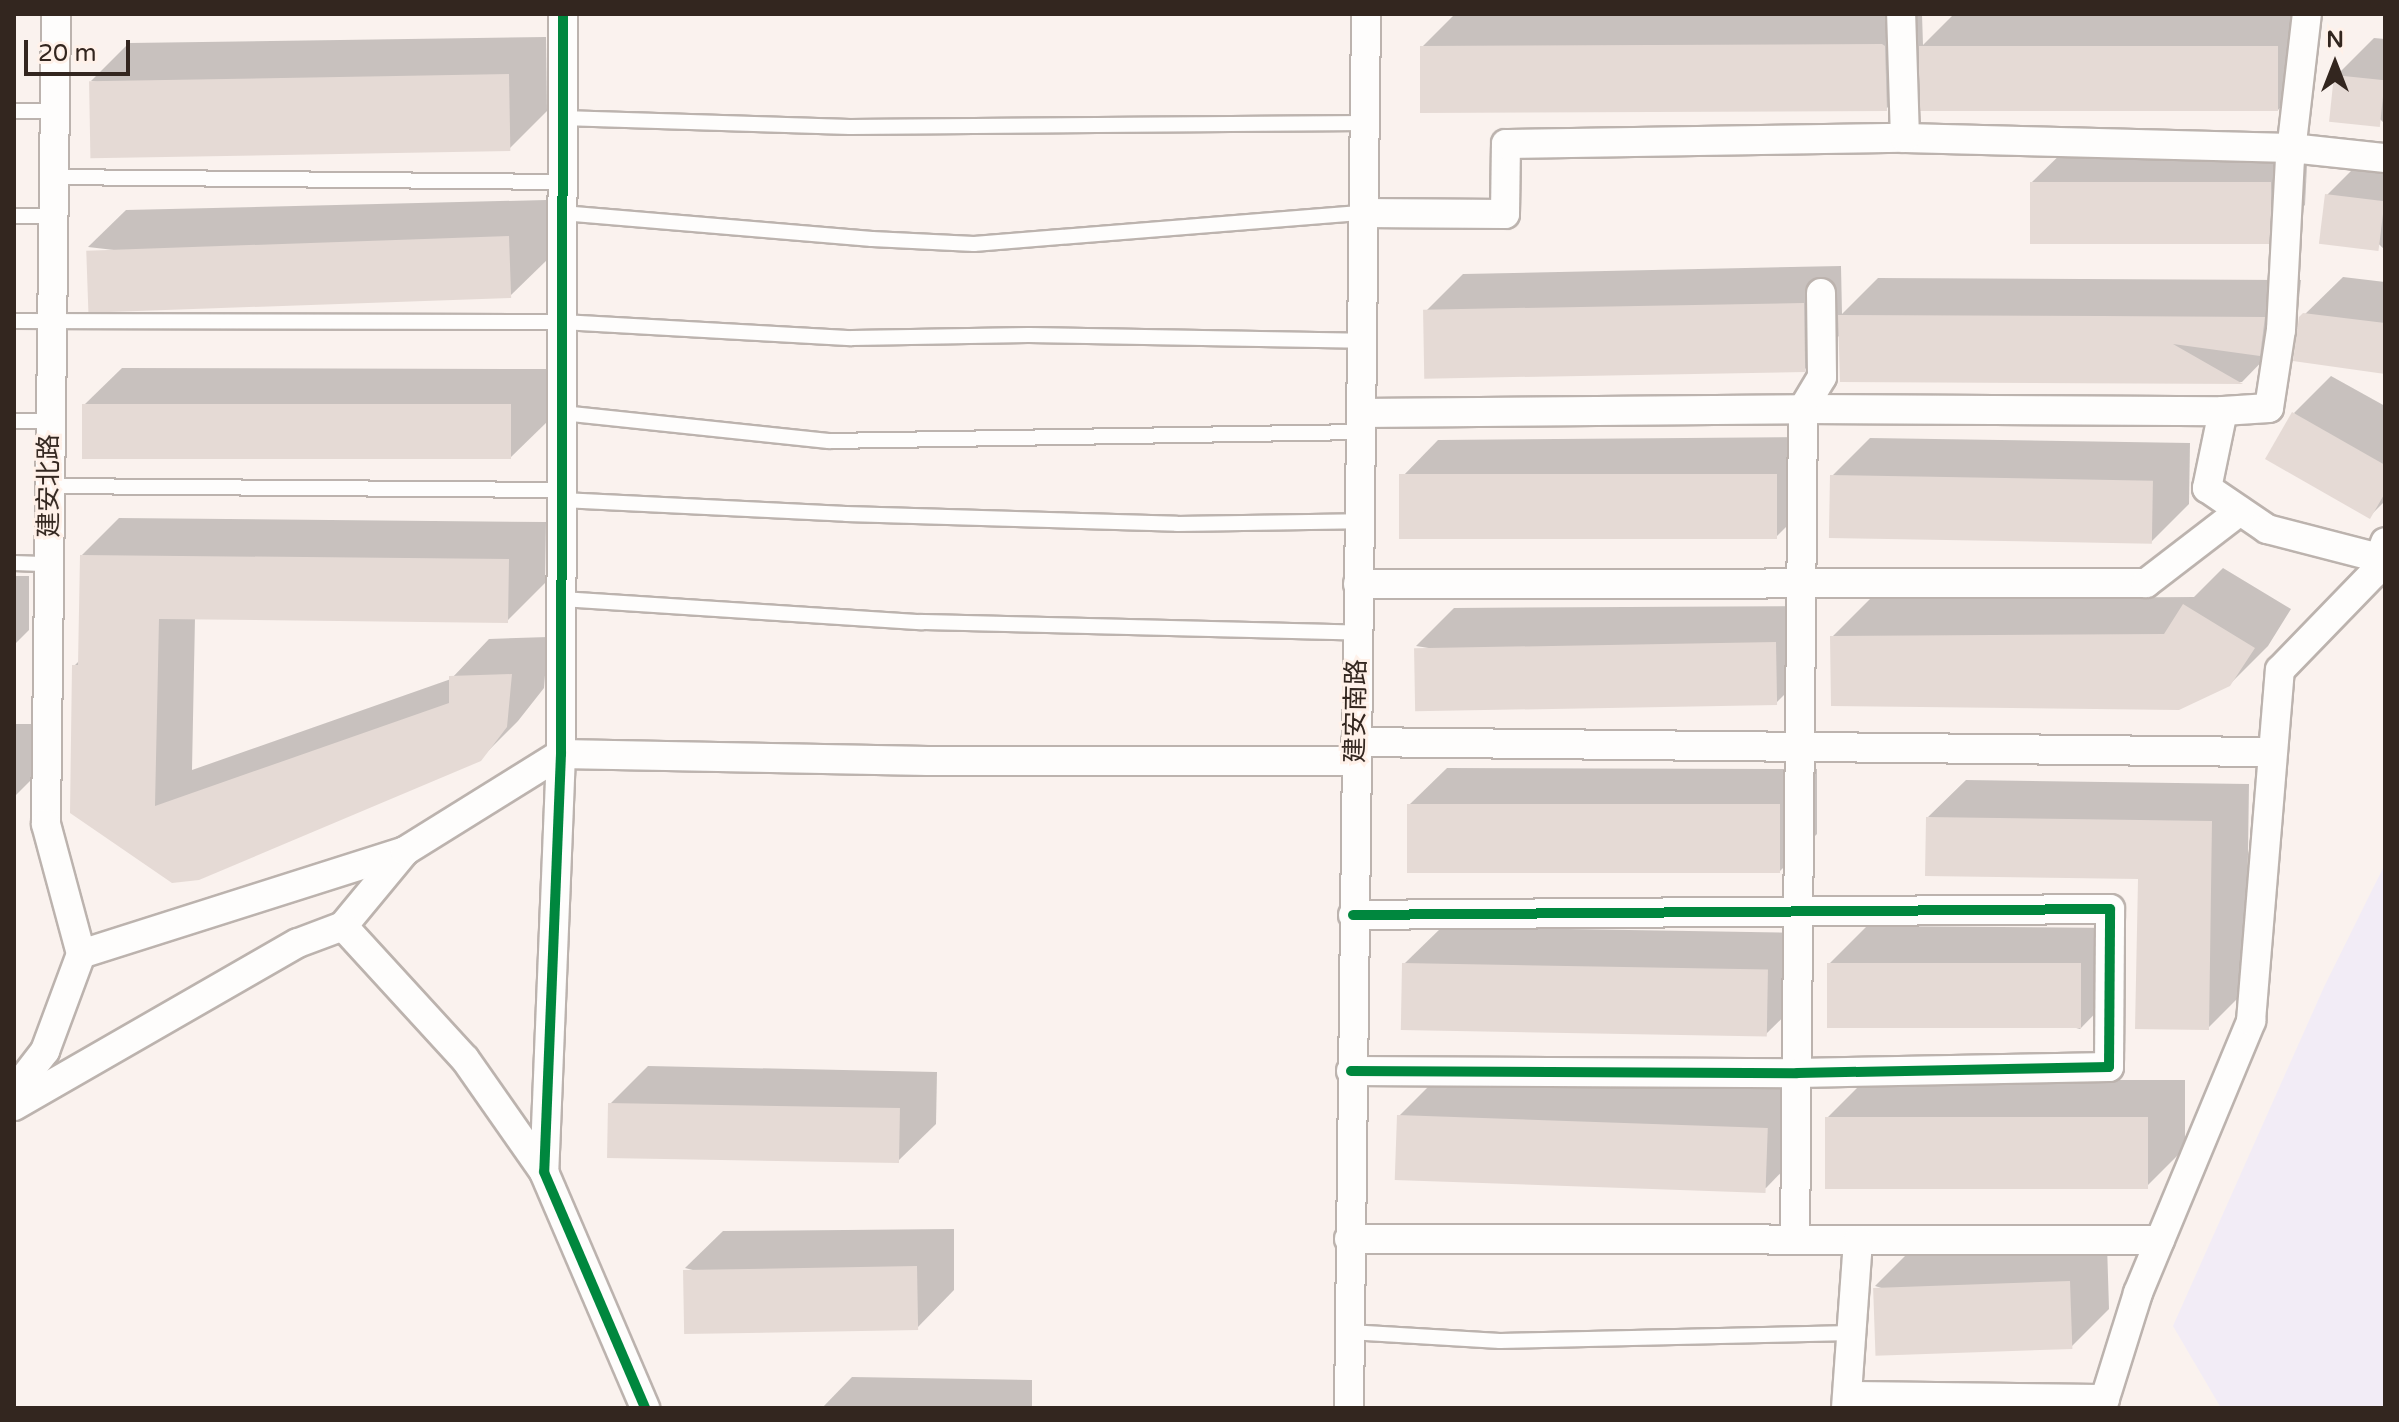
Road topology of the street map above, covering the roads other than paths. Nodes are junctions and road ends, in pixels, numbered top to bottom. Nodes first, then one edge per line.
1 (56, 14) edge
2 (563, 14) edge
3 (1366, 14) edge
4 (1901, 14) edge
5 (2307, 14) edge
6 (14, 111) edge
7 (54, 111) junction
8 (562, 118) junction
9 (1364, 123) junction
10 (1905, 138) junction
11 (2291, 148) junction
12 (2385, 158) edge
13 (52, 177) junction
14 (562, 182) junction
15 (562, 213) junction
16 (1363, 213) junction
17 (14, 216) edge
18 (52, 216) junction
19 (1821, 293) dead end
20 (51, 320) junction
21 (14, 321) edge
22 (562, 322) junction
23 (1361, 341) junction
24 (1803, 409) junction
25 (2223, 411) junction
26 (562, 413) junction
27 (14, 421) edge
28 (50, 421) junction
29 (1360, 423) junction
30 (49, 486) junction
31 (562, 495) junction
32 (2240, 511) junction
33 (1359, 521) junction
34 (2382, 550) edge
35 (14, 563) edge
36 (49, 564) junction
37 (1803, 583) junction
38 (1358, 584) junction
39 (561, 599) junction
40 (1357, 633) junction
41 (1802, 746) junction
42 (1356, 751) junction
43 (2272, 752) junction
44 (561, 754) junction
45 (405, 851) junction
46 (1799, 914) junction
47 (1353, 915) junction
48 (343, 926) junction
49 (81, 954) junction
50 (1351, 1071) junction
51 (1797, 1073) junction
52 (14, 1091) edge
53 (14, 1106) edge
54 (544, 1172) junction
55 (1349, 1239) junction
56 (1795, 1239) junction
57 (1858, 1240) junction
58 (2160, 1240) junction
59 (1349, 1332) junction
60 (1852, 1333) junction
61 (1847, 1402) edge
62 (2103, 1404) edge
63 (645, 1408) edge
64 (1349, 1408) edge

1 - 7 street, 建安北路
2 - 8 street
3 - 9 street, 建安南路
4 - 10 street
5 - 11 street
6 - 7 lane
7 - 13 street, 建安北路
8 - 9 lane
8 - 14 street
9 - 16 street, 建安南路
10 - 11 street
10 - 16 street
11 - 12 street
11 - 25 street
13 - 14 lane
13 - 18 street, 建安北路
14 - 15 street
15 - 16 lane
15 - 22 street
16 - 23 street, 建安南路
17 - 18 lane
18 - 20 street, 建安北路
19 - 24 street
20 - 21 lane
20 - 22 lane
20 - 28 street, 建安北路
22 - 23 lane
22 - 26 street
23 - 29 street, 建安南路
24 - 25 street
24 - 29 street
24 - 37 street
25 - 32 street
26 - 29 lane
26 - 31 street
27 - 28 lane
28 - 30 street, 建安北路
29 - 33 street, 建安南路
30 - 31 lane
30 - 36 street, 建安北路
31 - 33 lane
31 - 39 street
32 - 34 street
32 - 37 street
33 - 38 street, 建安南路
34 - 43 street
35 - 36 lane
36 - 49 street, 建安北路
37 - 38 street
37 - 41 street
38 - 40 street, 建安南路
39 - 40 lane
39 - 44 street
40 - 42 street, 建安南路
41 - 42 street
41 - 43 street
41 - 46 street
42 - 44 street
42 - 47 street, 建安南路
43 - 58 street
44 - 45 street
44 - 54 street
45 - 48 street
45 - 49 street
46 - 47 street
46 - 51 street
46 - 51 street
47 - 50 street, 建安南路
48 - 53 street
48 - 54 street
49 - 52 street
50 - 51 street
50 - 55 street, 建安南路
51 - 56 street
54 - 63 street
55 - 56 street
55 - 59 street, 建安南路
56 - 57 street
57 - 58 street
57 - 60 street
58 - 62 street
59 - 60 lane
59 - 64 street, 建安南路
60 - 61 street
61 - 62 street

